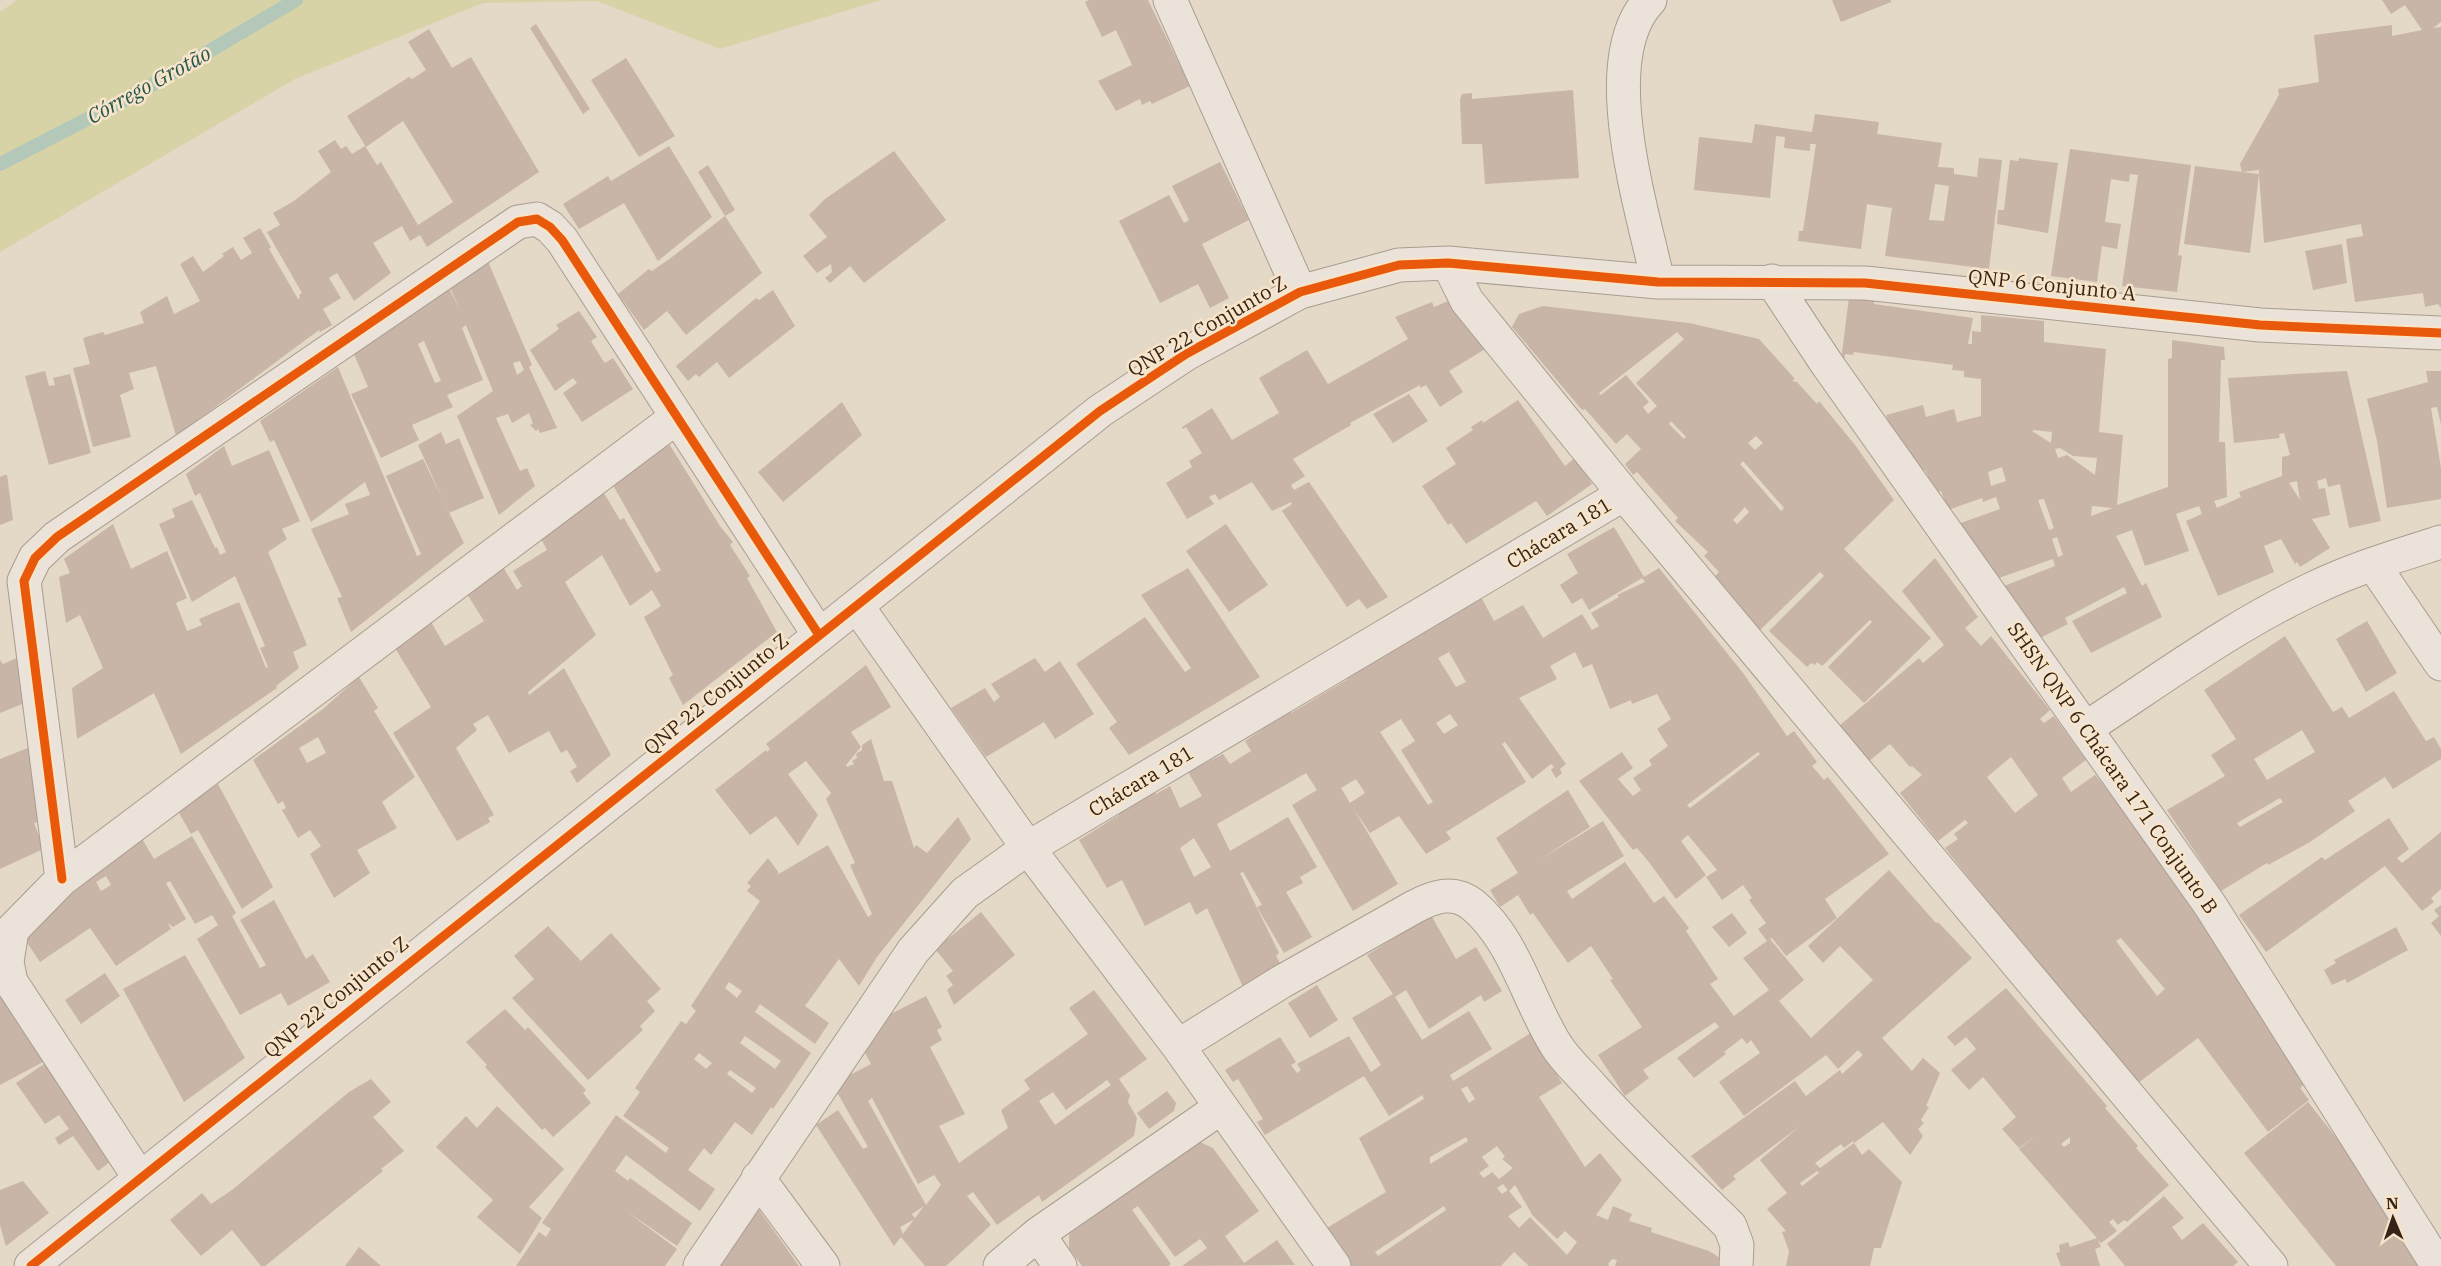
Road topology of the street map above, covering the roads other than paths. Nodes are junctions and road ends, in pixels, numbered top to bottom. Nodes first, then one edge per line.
1 (1170, 0) edge
2 (1650, 0) edge
3 (1448, 263) junction
4 (1772, 281) junction
5 (1658, 282) junction
6 (1300, 292) junction
7 (2441, 333) edge
8 (677, 417) junction
9 (1624, 494) junction
10 (2441, 542) edge
11 (2373, 564) junction
12 (857, 606) junction
13 (819, 635) junction
14 (2441, 664) edge
15 (2086, 728) junction
16 (1028, 848) junction
17 (62, 879) junction
18 (1178, 1046) junction
19 (1220, 1108) junction
20 (139, 1177) junction
21 (758, 1178) junction
22 (1038, 1234) junction
23 (42, 1262) edge
24 (700, 1266) edge
25 (823, 1266) edge
26 (1000, 1266) edge
27 (1060, 1266) edge
28 (1334, 1266) edge
29 (1736, 1266) edge
30 (2271, 1266) edge
31 (2438, 1266) edge

1 - 6 street
2 - 5 street
3 - 5 street, QNP 22 Conjunto Z
3 - 6 street, QNP 22 Conjunto Z
3 - 9 street
4 - 5 street, QNP 6 Conjunto A
4 - 7 street, QNP 6 Conjunto A
4 - 15 street, SHSN QNP 6 Chácara 171 Conjunto B
6 - 12 street, QNP 22 Conjunto Z
8 - 13 street
8 - 17 street
8 - 17 street
9 - 16 street, Chácara 181
9 - 30 street
10 - 11 street
11 - 14 street
11 - 15 street
12 - 13 street, QNP 22 Conjunto Z
12 - 16 street
13 - 20 street, QNP 22 Conjunto Z
15 - 31 street, SHSN QNP 6 Chácara 171 Conjunto B
16 - 18 street
16 - 21 street, Chácara 181
17 - 20 street
18 - 19 street
18 - 29 street
19 - 22 street
19 - 28 street
20 - 23 street, QNP 22 Conjunto Z
21 - 24 street, Chácara 181
21 - 25 street
22 - 26 street
22 - 27 street

